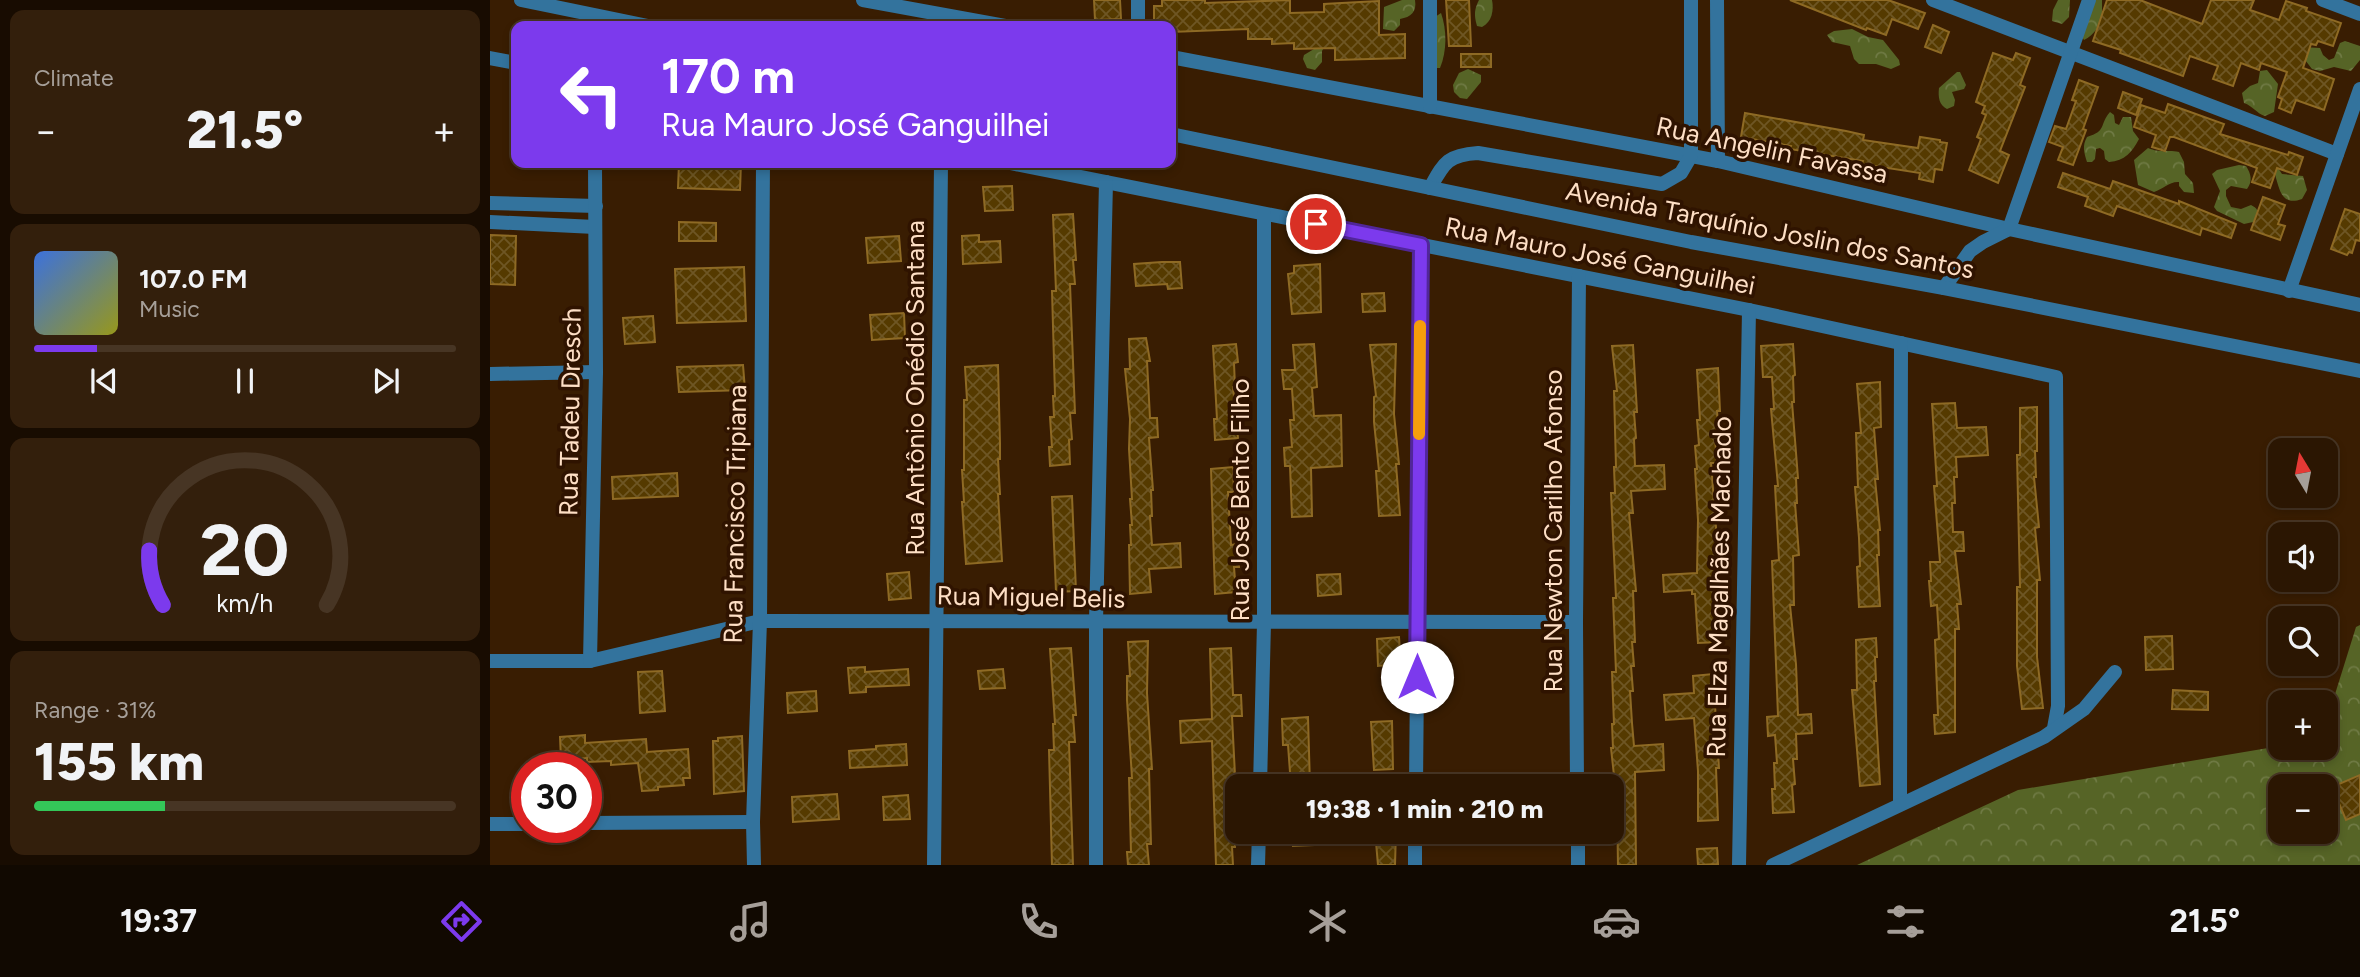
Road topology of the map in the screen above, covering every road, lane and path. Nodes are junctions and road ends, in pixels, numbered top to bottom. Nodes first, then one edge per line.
1 (521, 0) edge
2 (863, 0) edge
3 (1138, 0) edge
4 (1430, 0) edge
5 (1691, 0) edge
6 (1717, 0) edge
7 (1933, 0) edge
8 (2089, 0) edge
9 (2323, 0) edge
10 (2360, 14) edge
11 (624, 21) edge
12 (978, 21) edge
13 (1138, 21) edge
14 (2070, 51) junction
15 (490, 58) edge
16 (1176, 58) edge
17 (511, 62) edge
18 (2360, 89) edge
19 (1430, 107) junction
20 (1176, 136) edge
21 (2337, 155) junction
22 (1691, 156) junction
23 (1718, 161) junction
24 (595, 168) edge
25 (763, 168) edge
26 (941, 168) edge
27 (1035, 168) edge
28 (1106, 182) junction
29 (1430, 188) junction
30 (490, 203) edge
31 (596, 206) junction
32 (1264, 214) junction
33 (490, 222) edge
34 (595, 227) junction
35 (2009, 229) junction
36 (1421, 245) junction
37 (1579, 276) junction
38 (1944, 288) junction
39 (2290, 291) junction
40 (2360, 305) edge
41 (1749, 310) junction
42 (1901, 343) junction
43 (2360, 371) edge
44 (596, 372) junction
45 (490, 374) edge
46 (938, 620) junction
47 (760, 621) junction
48 (1096, 622) junction
49 (1418, 622) junction
50 (1576, 622) junction
51 (1264, 623) junction
52 (490, 661) edge
53 (590, 661) junction
54 (2115, 672) dead end
55 (2054, 728) junction
56 (1260, 774) edge
57 (1416, 774) edge
58 (1577, 774) edge
59 (1900, 804) junction
60 (753, 822) junction
61 (490, 824) edge
62 (511, 824) edge
63 (602, 824) edge
64 (1259, 844) edge
65 (1415, 844) edge
66 (1577, 844) edge
67 (754, 865) edge
68 (934, 865) edge
69 (1096, 865) edge
70 (1258, 865) edge
71 (1415, 865) edge
72 (1578, 865) edge
73 (1739, 865) edge
74 (1773, 865) edge

1 - 11 street
2 - 12 street
3 - 13 street
4 - 19 street
5 - 22 street
6 - 23 street
7 - 14 street
8 - 14 street
9 - 10 street
14 - 21 street
14 - 35 street
15 - 17 street
16 - 19 street, Rua Angelin Favassa
18 - 21 street
19 - 22 street, Rua Angelin Favassa
20 - 29 street, Avenida Tarquínio Joslin dos Santos
21 - 39 street
22 - 23 street, Rua Angelin Favassa
22 - 29 street
23 - 35 street, Rua Angelin Favassa
24 - 31 street, Rua Tadeu Dresch
25 - 47 street, Rua Francisco Tripiana
26 - 46 street, Rua Antônio Onédio Santana
27 - 28 street, Rua Mauro José Ganguilhei
28 - 32 street, Rua Mauro José Ganguilhei
28 - 48 street
29 - 38 street, Avenida Tarquínio Joslin dos Santos
30 - 31 street
31 - 34 street, Rua Tadeu Dresch
32 - 36 street, Rua Mauro José Ganguilhei
32 - 51 street, Rua José Bento Filho
33 - 34 street
34 - 44 street, Rua Tadeu Dresch
35 - 38 street
35 - 39 street, Rua Angelin Favassa
36 - 37 street, Rua Mauro José Ganguilhei
36 - 49 street
37 - 41 street, Rua Mauro José Ganguilhei
37 - 50 street, Rua Newton Carilho Afonso
38 - 43 street, Avenida Tarquínio Joslin dos Santos
39 - 40 street, Rua Angelin Favassa
41 - 42 street, Rua Mauro José Ganguilhei
41 - 73 street, Rua Elza Magalhães Machado
42 - 55 street, Rua Mauro José Ganguilhei
42 - 59 street
44 - 45 street
44 - 53 street, Rua Tadeu Dresch
46 - 47 street, Rua Miguel Belis
46 - 48 street, Rua Miguel Belis
46 - 68 street, Rua Antônio Onédio Santana
47 - 53 street, Rua Miguel Belis
47 - 60 street, Rua Francisco Tripiana
48 - 51 street, Rua Miguel Belis
48 - 69 street
49 - 50 street, Rua Miguel Belis
49 - 51 street, Rua Miguel Belis
49 - 57 street
50 - 58 street, Rua Newton Carilho Afonso
51 - 56 street, Rua José Bento Filho
52 - 53 street, Rua Miguel Belis
54 - 55 street
55 - 59 street
59 - 74 street
60 - 63 street
60 - 67 street, Rua Francisco Tripiana
61 - 62 street
64 - 70 street
65 - 71 street
66 - 72 street

